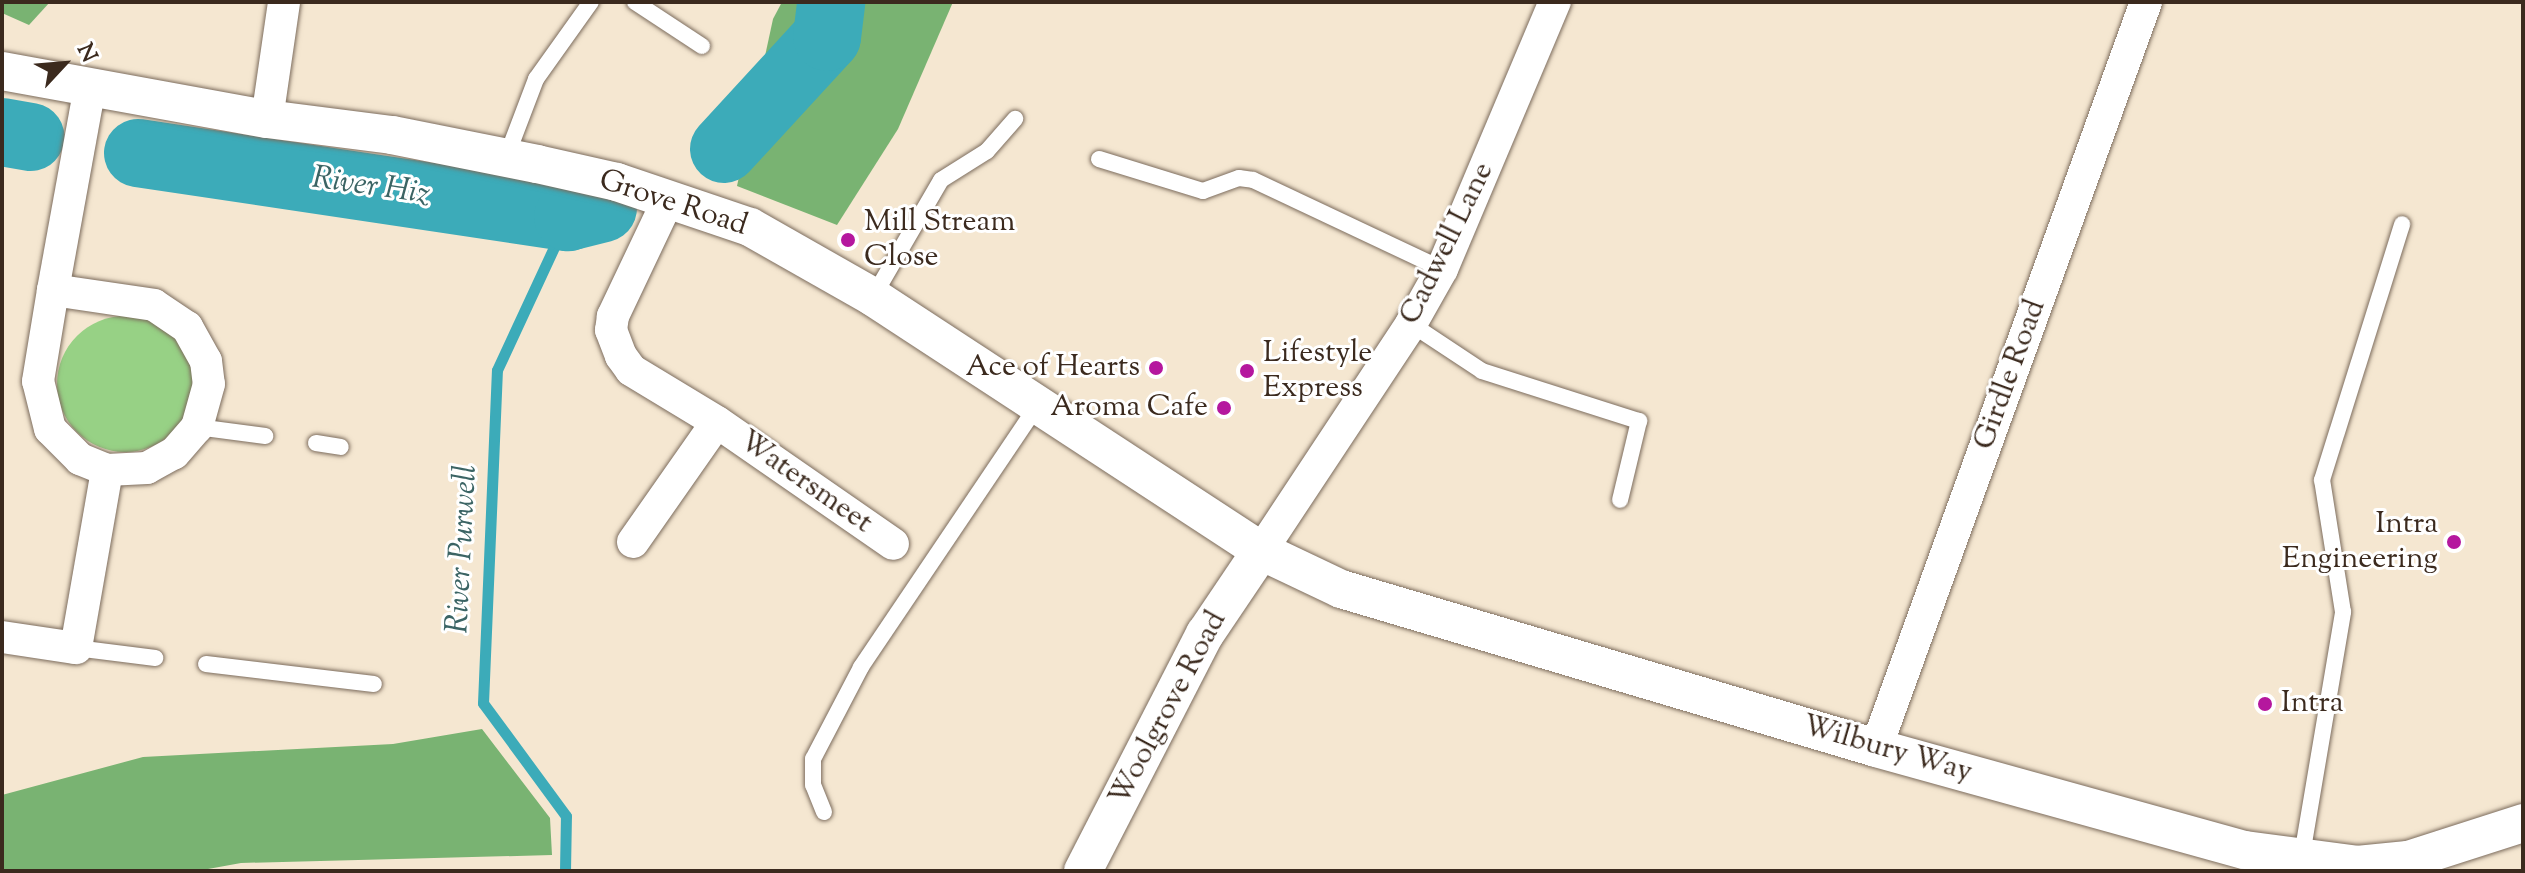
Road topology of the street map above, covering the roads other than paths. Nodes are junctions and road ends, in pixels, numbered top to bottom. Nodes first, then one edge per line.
1 (284, 2) edge
2 (591, 2) edge
3 (635, 2) edge
4 (1555, 2) edge
5 (2146, 2) edge
6 (702, 46) dead end
7 (2, 71) edge
8 (90, 87) junction
9 (267, 119) junction
10 (1015, 119) dead end
11 (506, 158) junction
12 (1099, 159) dead end
13 (669, 198) junction
14 (2402, 224) dead end
15 (1442, 269) junction
16 (53, 290) junction
17 (873, 297) junction
18 (1411, 324) junction
19 (1038, 405) junction
20 (717, 422) junction
21 (197, 427) junction
22 (265, 436) dead end
23 (316, 443) dead end
24 (341, 447) dead end
25 (107, 470) junction
26 (1620, 500) dead end
27 (633, 542) dead end
28 (893, 544) dead end
29 (1261, 551) junction
30 (2, 637) edge
31 (76, 648) junction
32 (155, 658) dead end
33 (206, 664) dead end
34 (374, 684) dead end
35 (1876, 748) junction
36 (824, 812) dead end
37 (2523, 823) edge
38 (2300, 866) edge
39 (1083, 871) edge

1 - 9 street
2 - 11 lane
3 - 6 lane
4 - 15 street, Cadwell Lane
5 - 35 street, Girdle Road
7 - 8 street, Grove Road
8 - 9 street, Grove Road
8 - 16 street
9 - 11 street, Grove Road
10 - 17 lane
11 - 13 street, Grove Road
12 - 15 lane
13 - 17 street, Grove Road
13 - 20 street, Watersmeet
14 - 38 lane
15 - 18 street, Cadwell Lane
16 - 21 street
16 - 25 street
17 - 19 street, Grove Road
18 - 26 lane
18 - 29 street, Cadwell Lane
19 - 29 street, Grove Road
19 - 36 lane
20 - 27 street, Watersmeet
20 - 28 street, Watersmeet
21 - 22 lane
21 - 25 street
23 - 24 lane
25 - 31 street
29 - 35 street, Wilbury Way
29 - 39 street, Woolgrove Road
30 - 31 street
31 - 32 lane
33 - 34 lane
35 - 38 street, Wilbury Way
37 - 38 street, Wilbury Way

